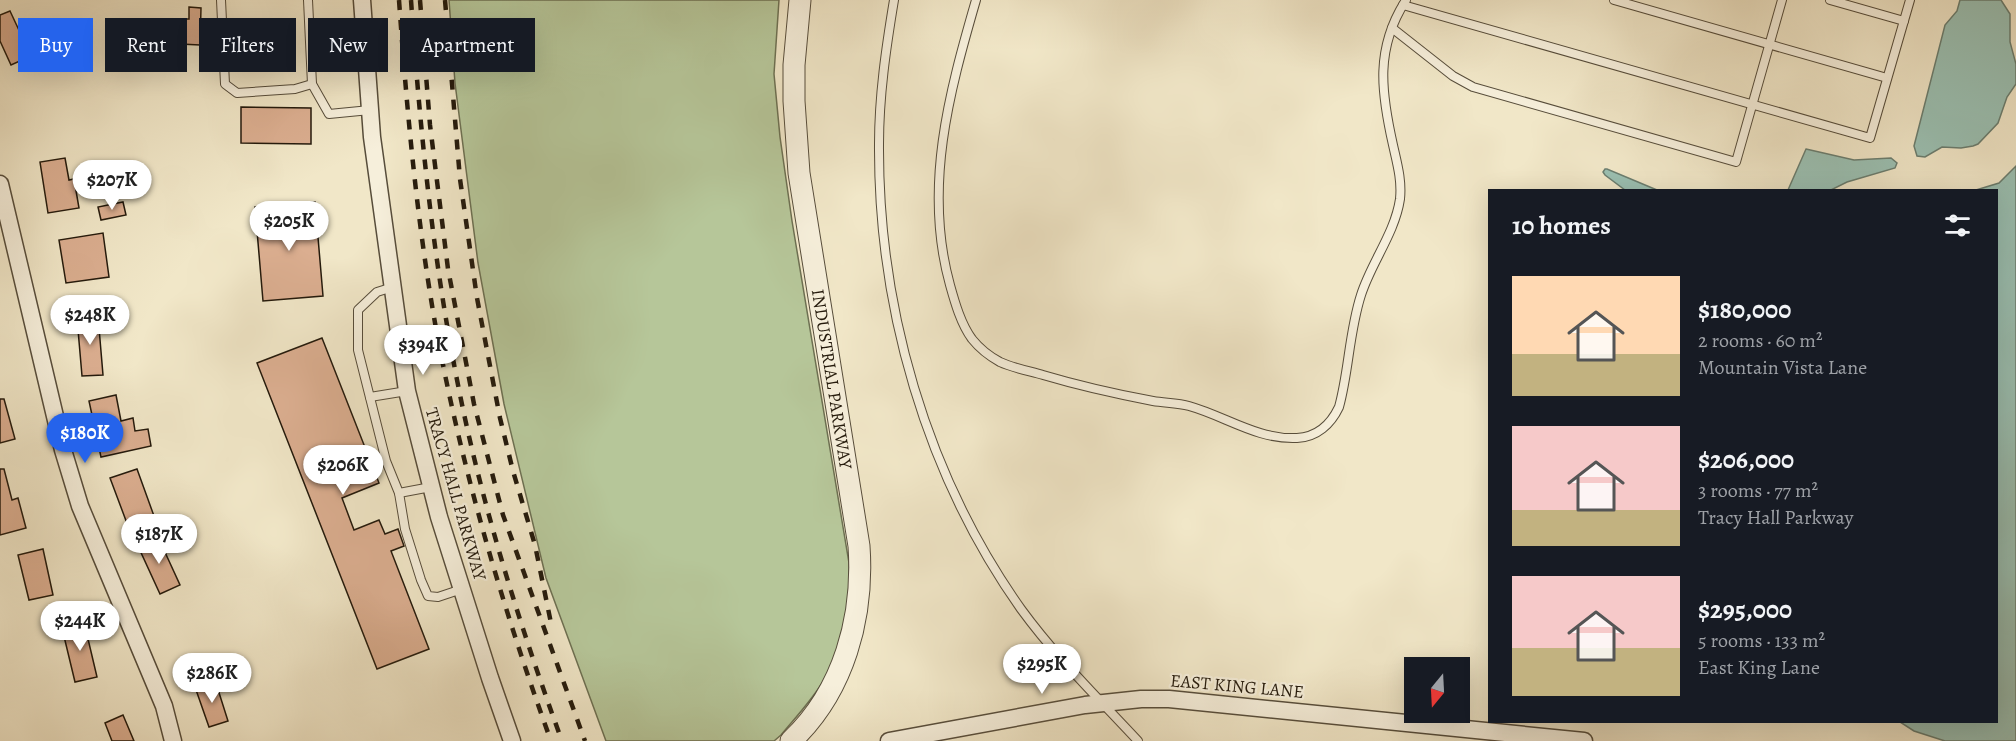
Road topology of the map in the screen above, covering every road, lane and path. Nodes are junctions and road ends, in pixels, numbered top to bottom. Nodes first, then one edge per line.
1 (221, 0) edge
2 (308, 0) edge
3 (362, 0) edge
4 (800, 0) edge
5 (894, 0) edge
6 (976, 0) edge
7 (1614, 0) edge
8 (1782, 0) edge
9 (1830, 0) edge
10 (1910, 0) edge
11 (1405, 2) edge
12 (1904, 21) junction
13 (1392, 28) junction
14 (1770, 44) junction
15 (1887, 78) junction
16 (312, 84) junction
17 (1753, 104) junction
18 (370, 110) junction
19 (0, 184) edge
20 (393, 287) junction
21 (407, 392) junction
22 (370, 398) junction
23 (431, 486) junction
24 (399, 493) junction
25 (462, 589) junction
26 (1100, 703) junction
27 (172, 741) edge
28 (512, 741) edge
29 (791, 741) edge
30 (889, 741) edge
31 (1138, 741) edge
32 (1584, 741) edge

1 - 16 lane
2 - 16 lane
3 - 18 street, TRACY HALL PARKWAY
4 - 29 street, INDUSTRIAL PARKWAY
5 - 26 lane
6 - 13 lane
7 - 14 lane
8 - 14 lane
9 - 12 lane
10 - 12 lane
11 - 13 lane
11 - 17 lane
12 - 15 lane
13 - 17 lane
14 - 15 lane
14 - 17 lane
15 - 17 lane
16 - 18 lane
18 - 20 street, TRACY HALL PARKWAY
19 - 27 street
20 - 21 street, TRACY HALL PARKWAY
20 - 22 lane
21 - 22 lane
21 - 23 street, TRACY HALL PARKWAY
22 - 24 lane
23 - 24 lane
23 - 25 street, TRACY HALL PARKWAY
24 - 25 lane
25 - 28 street, TRACY HALL PARKWAY
26 - 30 street, EAST KING LANE
26 - 31 lane
26 - 32 street, EAST KING LANE

